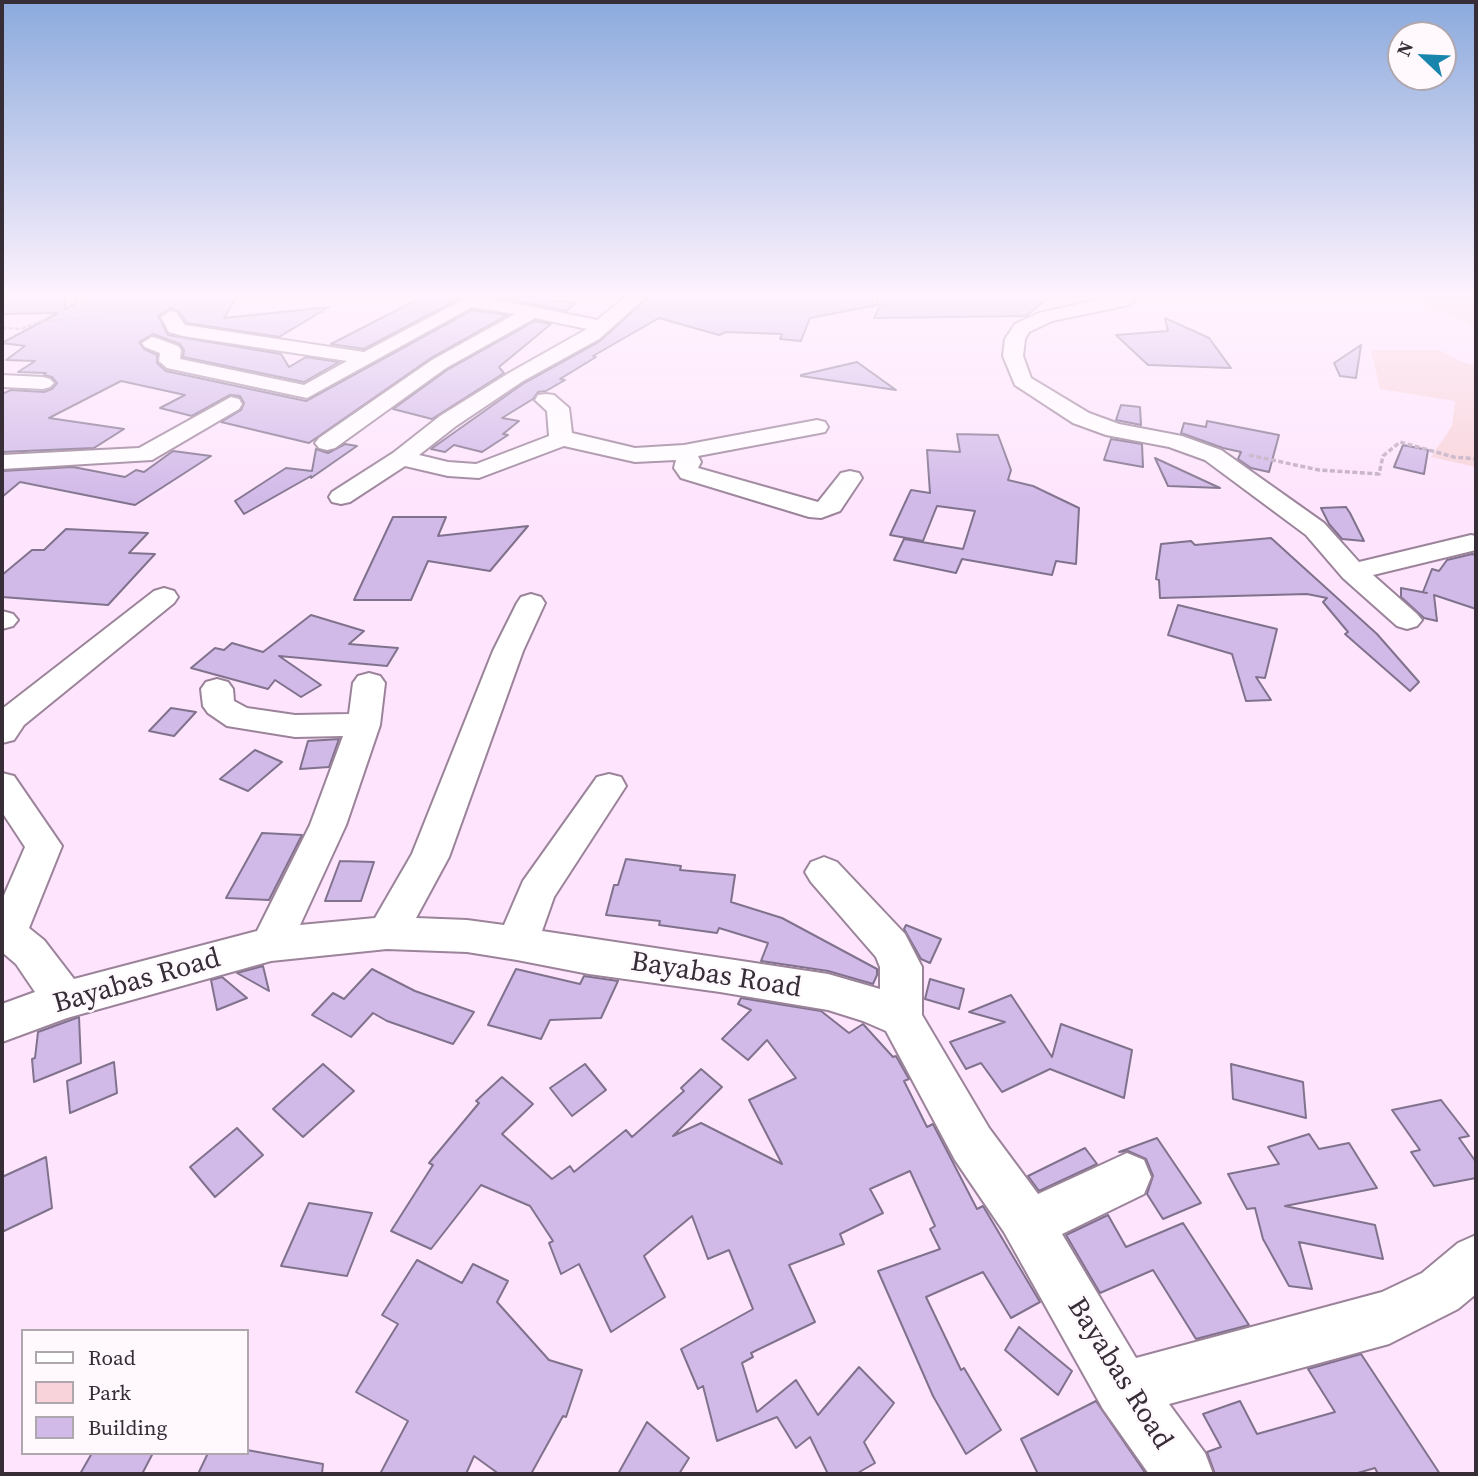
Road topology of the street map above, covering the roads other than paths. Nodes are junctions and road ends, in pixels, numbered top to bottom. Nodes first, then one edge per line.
1 (174, 364) edge
2 (354, 364) edge
3 (439, 364) edge
4 (540, 364) edge
5 (1013, 364) edge
6 (2, 381) edge
7 (43, 383) dead end
8 (546, 400) dead end
9 (231, 404) dead end
10 (817, 427) dead end
11 (561, 439) junction
12 (327, 443) dead end
13 (684, 452) junction
14 (401, 458) junction
15 (2, 462) edge
16 (850, 478) dead end
17 (341, 497) dead end
18 (1471, 543) dead end
19 (1353, 572) junction
20 (164, 597) dead end
21 (531, 603) dead end
22 (1408, 620) dead end
23 (369, 683) dead end
24 (217, 689) dead end
25 (364, 725) junction
26 (2, 732) edge
27 (2, 785) edge
28 (609, 786) dead end
29 (824, 872) dead end
30 (387, 933) junction
31 (517, 943) junction
32 (271, 944) junction
33 (65, 1000) junction
34 (901, 1018) junction
35 (2, 1023) edge
36 (1126, 1177) dead end
37 (1028, 1224) junction
38 (1472, 1273) edge
39 (1122, 1389) junction
40 (1184, 1474) edge

1 - 2 street
3 - 12 street
4 - 14 street
5 - 19 street
6 - 7 street
8 - 11 street
9 - 15 street
10 - 13 street
11 - 13 street
11 - 14 street
13 - 16 street
14 - 17 street
18 - 19 street
19 - 22 street
20 - 26 street
21 - 30 street
23 - 25 street
24 - 25 street
25 - 32 street
27 - 33 street
28 - 31 street
29 - 34 street
30 - 31 street, Bayabas Road
30 - 32 street, Bayabas Road
31 - 34 street, Bayabas Road
32 - 33 street, Bayabas Road
33 - 35 street, Bayabas Road
34 - 37 street, Bayabas Road
36 - 37 street
37 - 39 street, Bayabas Road
38 - 39 street
39 - 40 street, Bayabas Road

